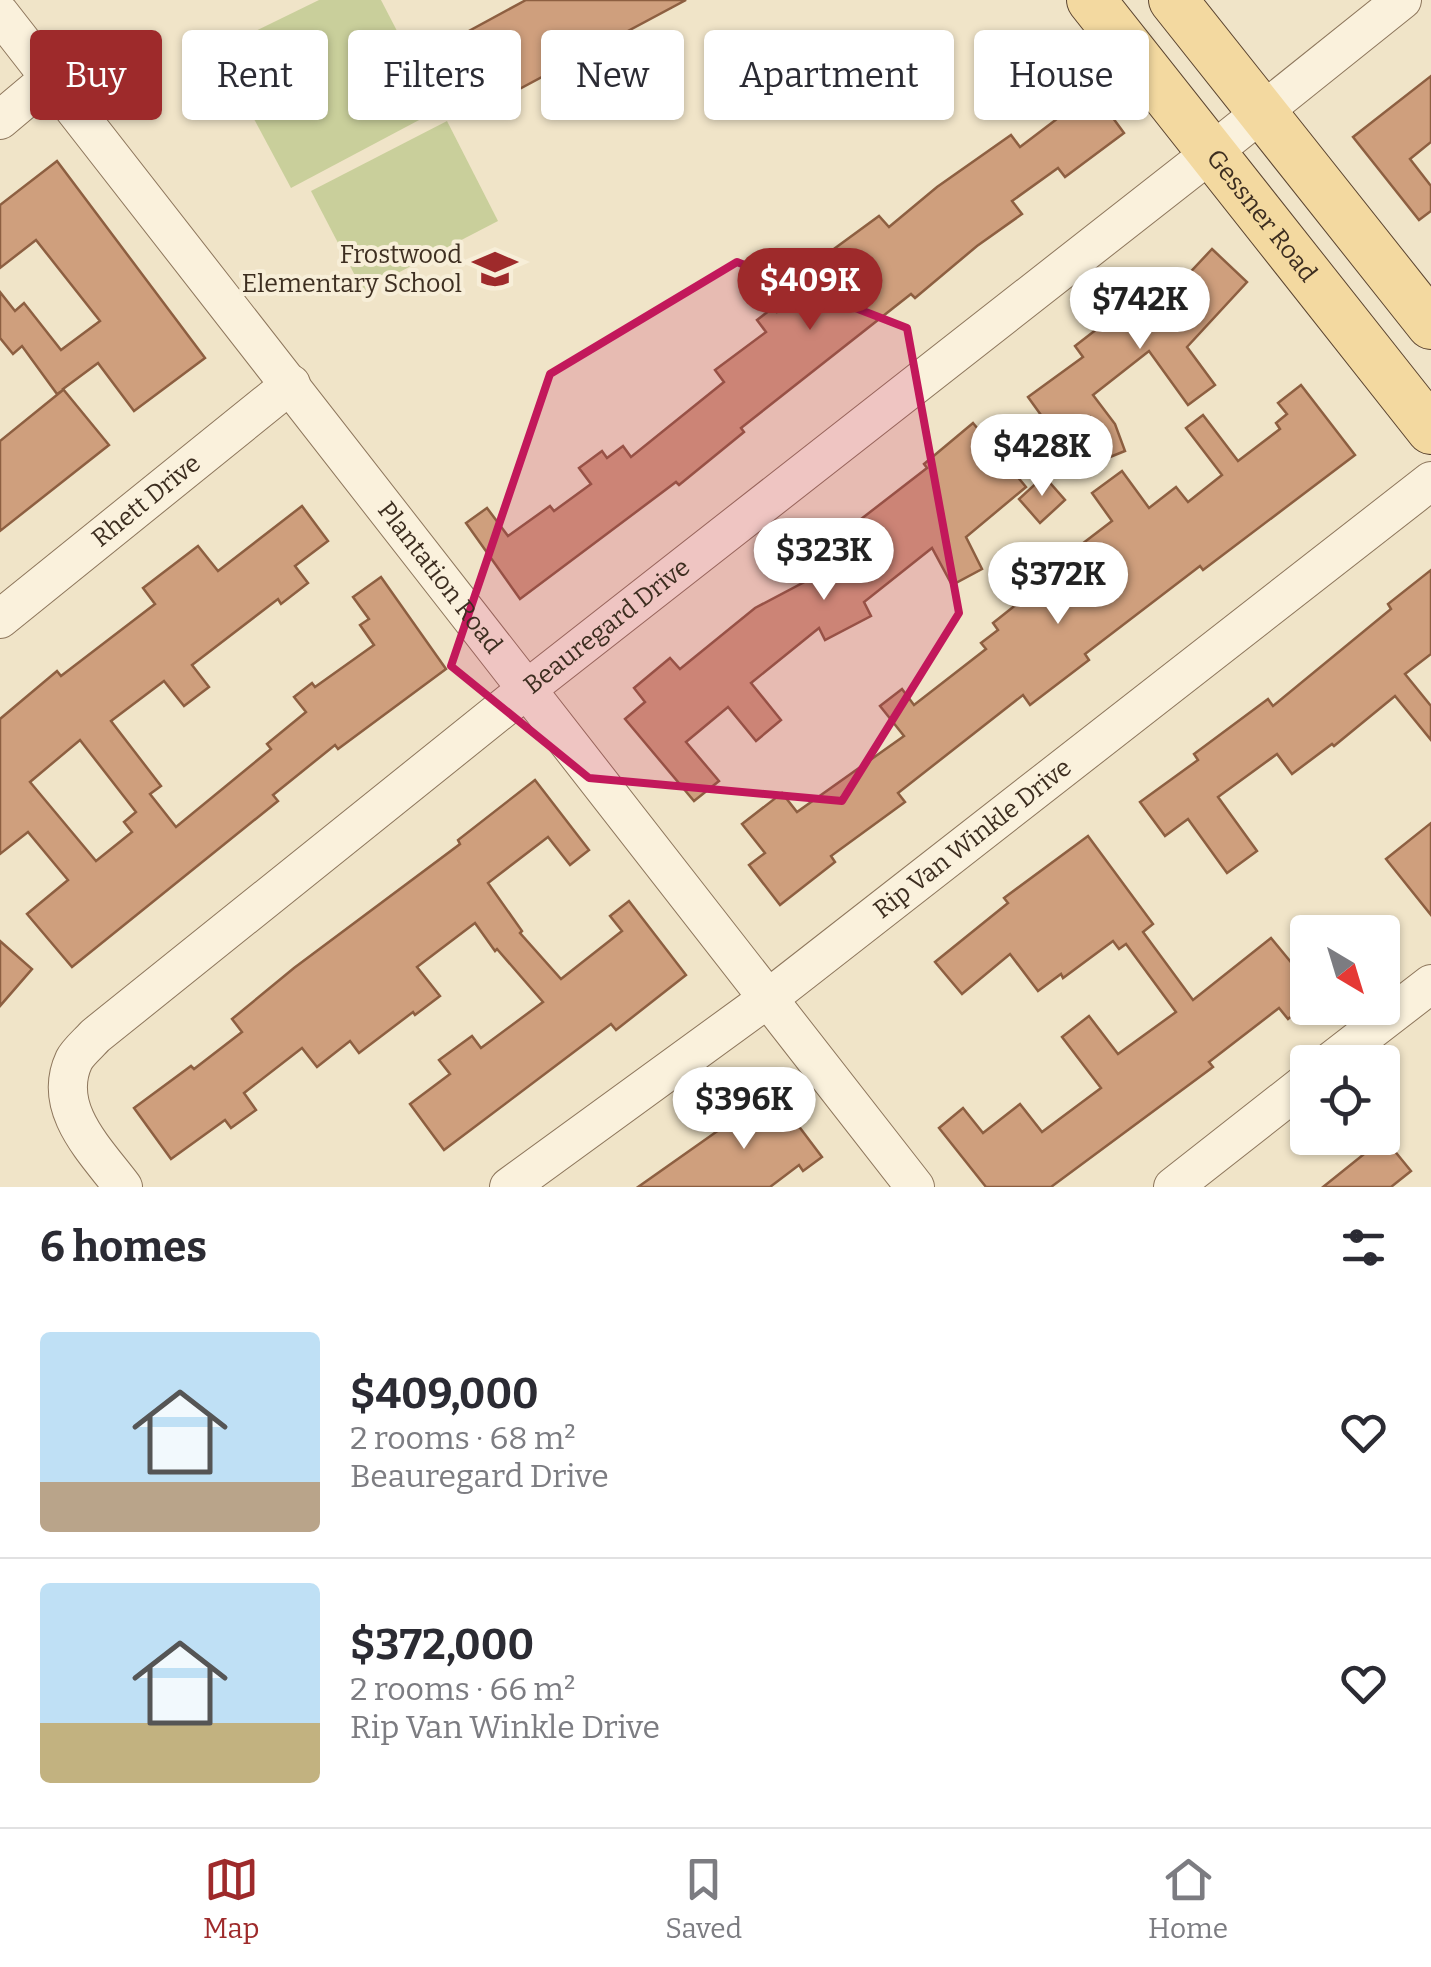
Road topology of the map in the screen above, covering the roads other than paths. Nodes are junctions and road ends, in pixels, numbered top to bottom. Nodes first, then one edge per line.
1 (1091, 0) edge
2 (1172, 0) edge
3 (1402, 0) edge
4 (0, 14) edge
5 (30, 52) edge
6 (30, 95) edge
7 (1262, 113) junction
8 (0, 120) edge
9 (83, 120) edge
10 (1212, 153) junction
11 (1431, 326) edge
12 (291, 384) junction
13 (1431, 430) edge
14 (1431, 481) edge
15 (0, 619) edge
16 (527, 689) junction
17 (1431, 984) edge
18 (770, 997) junction
19 (1352, 1045) edge
20 (1290, 1095) edge
21 (124, 1187) edge
22 (509, 1187) edge
23 (916, 1187) edge
24 (1173, 1187) edge

1 - 10 main road, Gessner Road
2 - 7 main road
3 - 7 street, Beauregard Drive
4 - 5 street, Plantation Road
6 - 8 street
7 - 10 street, Beauregard Drive
7 - 11 main road
9 - 12 street, Plantation Road
10 - 13 main road, Gessner Road
10 - 16 street, Beauregard Drive
12 - 15 street, Rhett Drive
12 - 16 street, Plantation Road
14 - 18 street, Rip Van Winkle Drive
16 - 18 street, Plantation Road
16 - 21 street, Beauregard Drive
17 - 19 street
18 - 22 street, Rip Van Winkle Drive
18 - 23 street, Plantation Road
20 - 24 street

